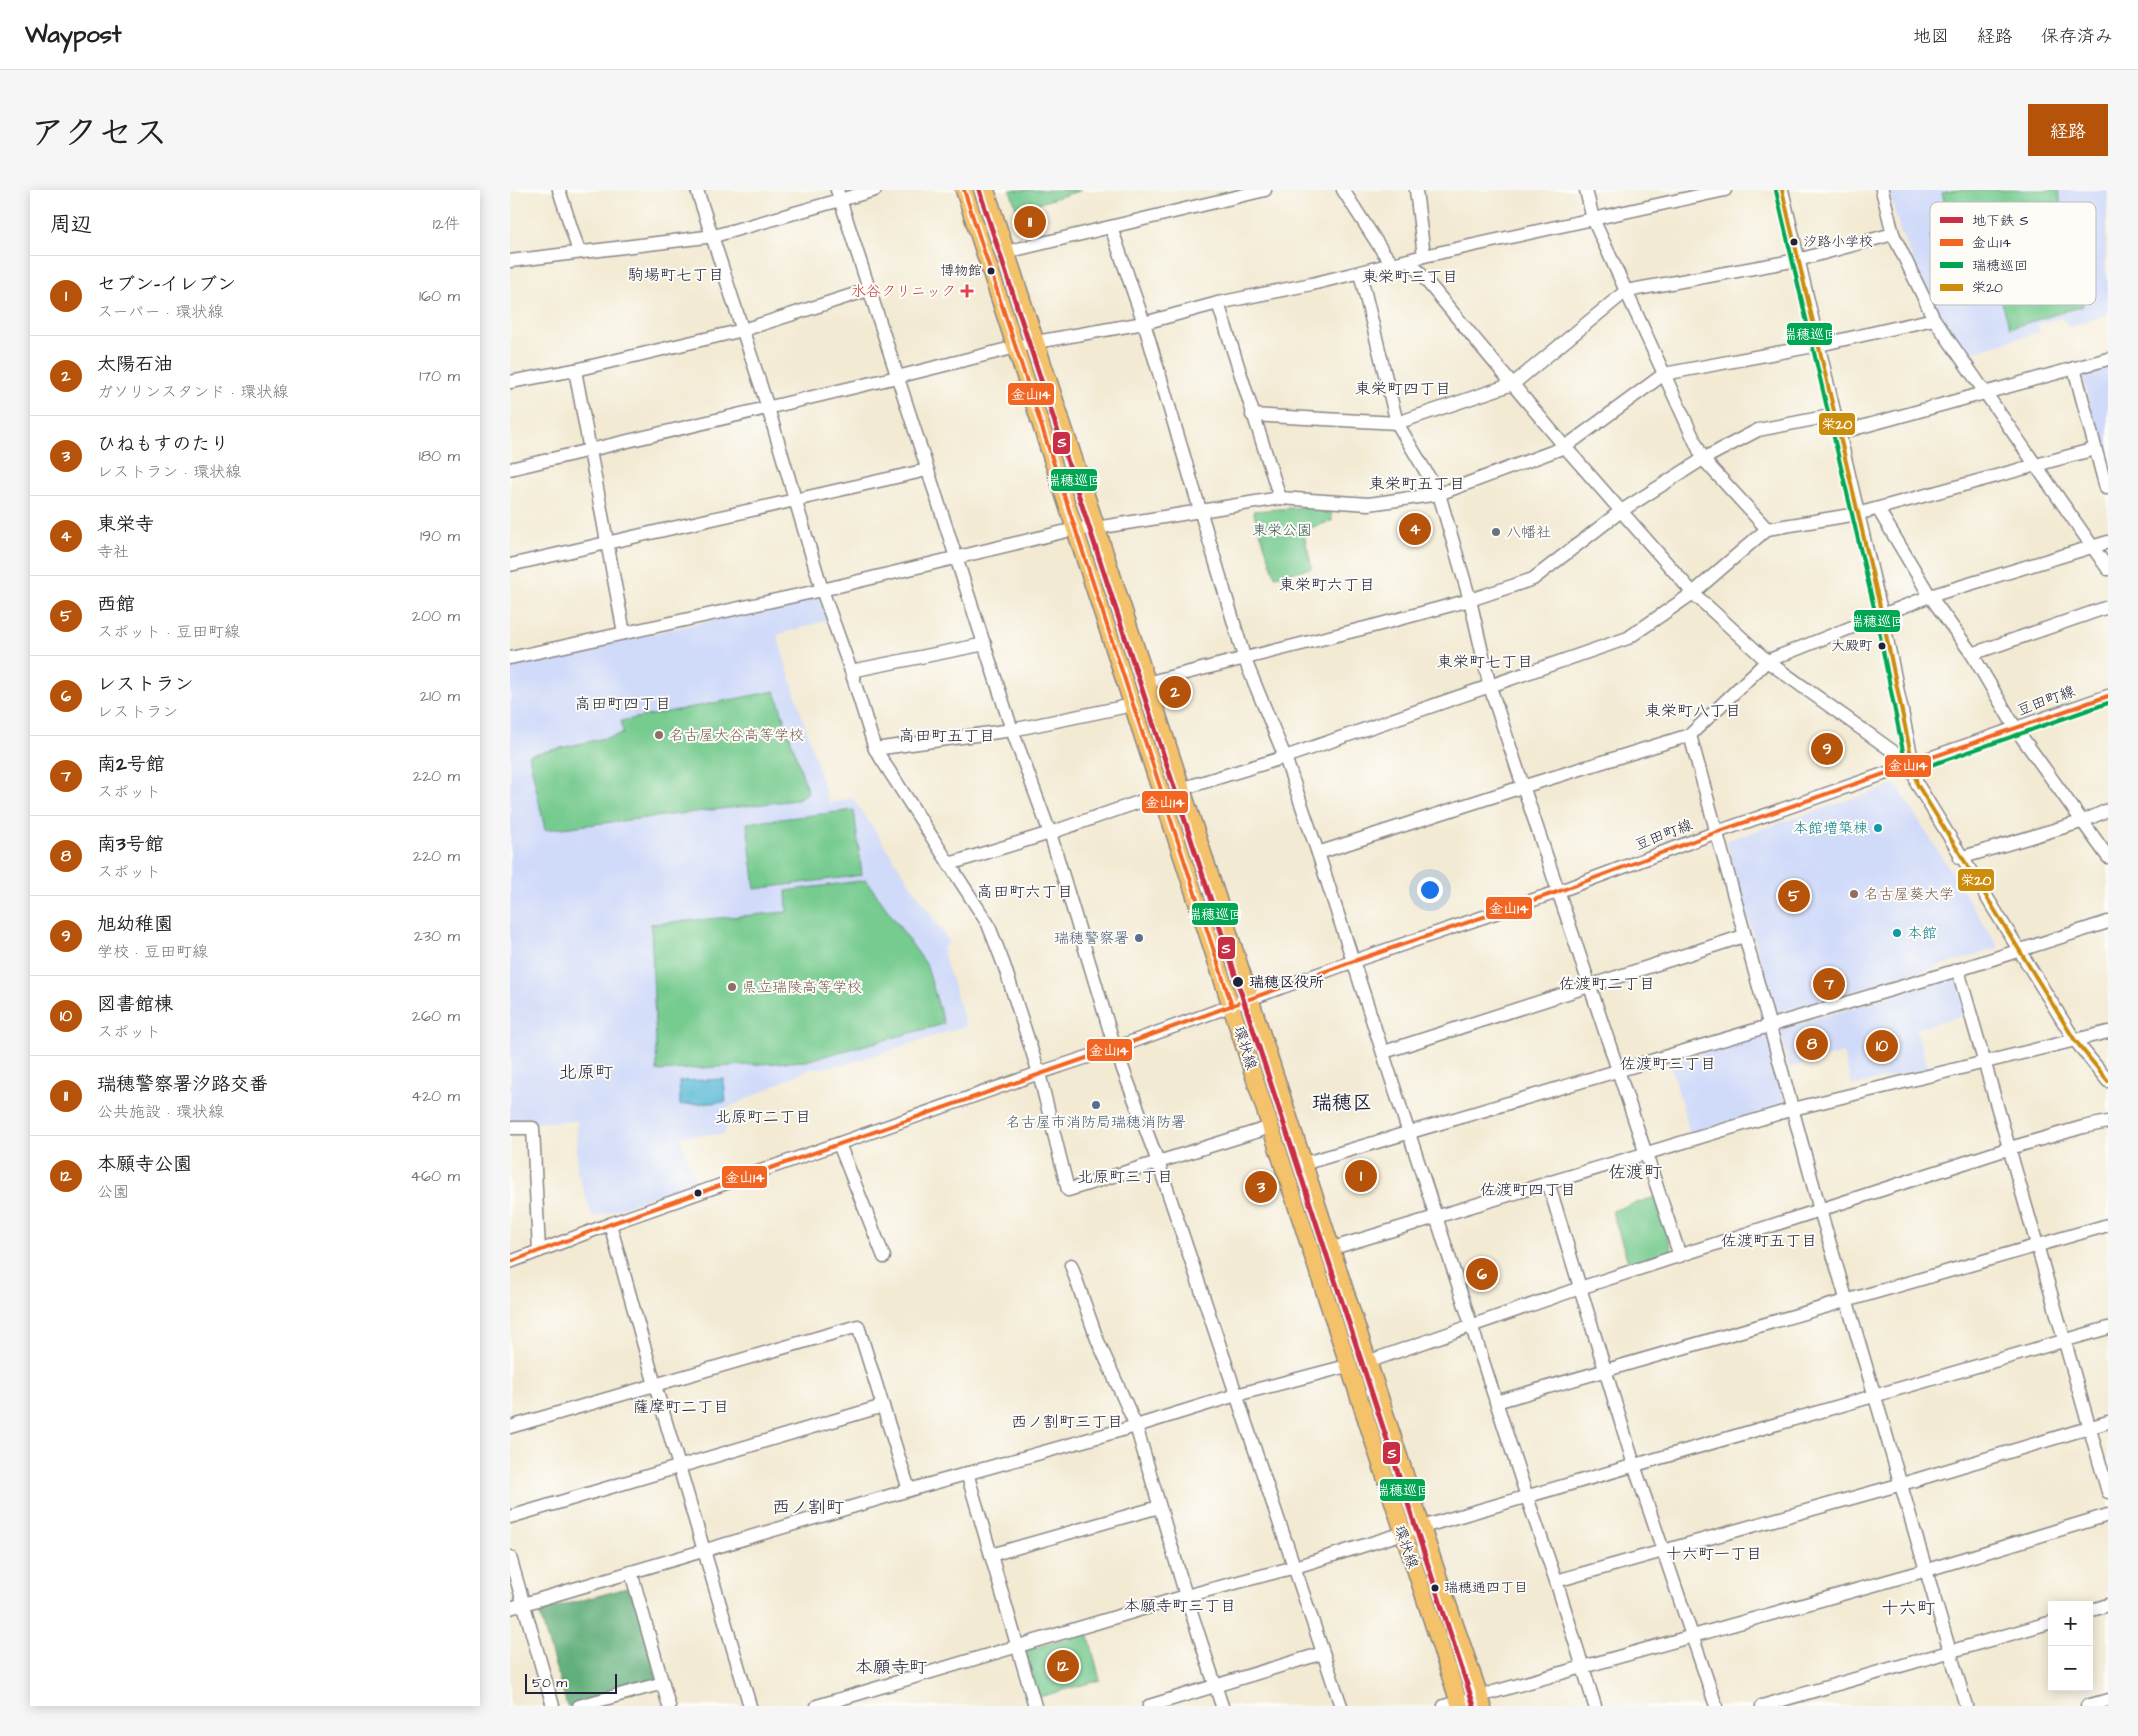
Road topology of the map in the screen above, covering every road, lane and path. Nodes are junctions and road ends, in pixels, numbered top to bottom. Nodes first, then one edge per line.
1 (559, 190) edge
2 (696, 190) edge
3 (875, 190) edge
4 (964, 190) edge
5 (986, 190) edge
6 (1265, 190) edge
7 (1343, 190) edge
8 (1416, 190) edge
9 (1586, 190) edge
10 (1725, 190) edge
11 (1782, 190) edge
12 (1882, 190) edge
13 (838, 195) edge
14 (1593, 218) junction
15 (1112, 227) junction
16 (1893, 234) junction
17 (714, 236) junction
18 (579, 252) junction
19 (1006, 252) junction
20 (1424, 256) junction
21 (1409, 260) junction
22 (1798, 260) junction
23 (510, 261) edge
24 (1393, 264) junction
25 (1360, 272) junction
26 (868, 290) junction
27 (1626, 291) junction
28 (1218, 303) junction
29 (1934, 319) junction
30 (1144, 323) junction
31 (743, 330) junction
32 (1036, 342) junction
33 (1818, 346) junction
34 (1015, 347) junction
35 (2108, 359) edge
36 (2074, 368) junction
37 (575, 370) junction
38 (1664, 374) junction
39 (897, 377) junction
40 (510, 382) edge
41 (1513, 384) junction
42 (1984, 392) junction
43 (768, 408) junction
44 (1252, 415) junction
45 (1835, 415) junction
46 (1397, 423) junction
47 (1839, 433) junction
48 (1565, 447) junction
49 (2095, 449) junction
50 (589, 450) junction
51 (1703, 459) junction
52 (2036, 466) junction
53 (510, 469) edge
54 (927, 470) junction
55 (2108, 488) edge
56 (1439, 494) junction
57 (1280, 498) junction
58 (794, 501) junction
59 (1878, 509) junction
60 (1622, 510) junction
61 (1200, 511) junction
62 (1857, 514) junction
63 (1096, 528) junction
64 (1075, 529) junction
65 (1767, 529) junction
66 (2108, 542) edge
67 (607, 544) junction
68 (2091, 547) junction
69 (957, 559) junction
70 (510, 564) edge
71 (2108, 569) edge
72 (822, 590) junction
73 (1693, 593) junction
74 (1930, 596) junction
75 (1470, 600) junction
76 (2108, 607) edge
77 (1882, 615) junction
78 (624, 632) junction
79 (985, 644) junction
80 (1972, 654) junction
81 (510, 658) edge
82 (1245, 660) junction
83 (1767, 662) junction
84 (851, 671) junction
85 (1146, 683) junction
86 (1490, 687) junction
87 (2108, 696) edge
88 (1133, 705) junction
89 (2016, 729) junction
90 (1012, 730) junction
91 (1690, 735) junction
92 (875, 749) junction
93 (1285, 757) junction
94 (1912, 765) junction
95 (1522, 786) junction
96 (1181, 789) junction
97 (1162, 794) junction
98 (2108, 810) edge
99 (2082, 822) junction
100 (1717, 832) junction
101 (1050, 833) junction
102 (1318, 854) junction
103 (2108, 857) edge
104 (1960, 858) junction
105 (949, 864) junction
106 (1558, 892) junction
107 (2108, 922) edge
108 (1744, 936) junction
109 (2018, 952) junction
110 (1354, 961) junction
111 (1958, 970) junction
112 (1590, 984) junction
113 (1249, 999) junction
114 (1232, 1006) junction
115 (1770, 1026) junction
116 (2108, 1032) edge
117 (2074, 1038) junction
118 (1115, 1048) junction
119 (1384, 1052) junction
120 (1984, 1062) junction
121 (1619, 1072) junction
122 (1039, 1073) junction
123 (2108, 1081) edge
124 (1793, 1109) junction
125 (2108, 1122) edge
126 (1271, 1127) junction
127 (510, 1128) edge
128 (1410, 1134) junction
129 (839, 1144) junction
130 (2010, 1148) junction
131 (1648, 1154) junction
132 (1158, 1162) junction
133 (1306, 1163) junction
134 (1548, 1182) junction
135 (1820, 1210) junction
136 (1436, 1218) junction
137 (610, 1224) junction
138 (2108, 1225) edge
139 (2038, 1246) junction
140 (1333, 1248) junction
141 (539, 1251) junction
142 (1680, 1256) junction
143 (884, 1257) dead end
144 (510, 1262) edge
145 (1071, 1265) dead end
146 (1580, 1288) junction
147 (1848, 1300) junction
148 (1471, 1324) junction
149 (2108, 1328) edge
150 (2064, 1341) junction
151 (1370, 1361) junction
152 (1347, 1366) junction
153 (1605, 1370) junction
154 (655, 1385) junction
155 (1236, 1395) junction
156 (1874, 1396) junction
157 (1496, 1402) junction
158 (883, 1406) junction
159 (2108, 1422) edge
160 (1136, 1426) junction
161 (510, 1427) edge
162 (2089, 1428) junction
163 (679, 1466) junction
164 (1634, 1466) junction
165 (967, 1473) junction
166 (1902, 1484) junction
167 (909, 1490) junction
168 (2108, 1492) edge
169 (1526, 1497) junction
170 (1159, 1507) junction
171 (2108, 1515) edge
172 (510, 1517) edge
173 (1422, 1527) junction
174 (1402, 1535) junction
175 (703, 1550) junction
176 (1664, 1551) junction
177 (991, 1555) junction
178 (510, 1557) edge
179 (1295, 1567) junction
180 (1927, 1570) junction
181 (632, 1572) junction
182 (1556, 1581) junction
183 (1186, 1596) junction
184 (524, 1604) junction
185 (2108, 1605) edge
186 (510, 1608) edge
187 (2093, 1610) edge
188 (2048, 1623) edge
189 (1692, 1637) junction
190 (1017, 1646) junction
191 (1951, 1651) junction
192 (1323, 1654) junction
193 (1582, 1667) junction
194 (663, 1683) junction
195 (1215, 1686) junction
196 (2108, 1700) edge
197 (1481, 1701) edge
198 (1454, 1705) edge
199 (553, 1706) edge
200 (579, 1706) edge
201 (669, 1706) edge
202 (750, 1706) edge
203 (817, 1706) edge
204 (1035, 1706) edge
205 (1150, 1706) edge
206 (1222, 1706) edge
207 (1341, 1706) edge
208 (1595, 1706) edge
209 (1716, 1706) edge
210 (1762, 1706) edge
211 (1966, 1706) edge
212 (2087, 1706) edge

1 - 18 street
2 - 17 street
3 - 13 street
4 - 34 main road, 環状線
5 - 19 main road, 環状線
6 - 15 street
7 - 24 street
8 - 20 street
9 - 14 street
10 - 14 street
11 - 22 street
12 - 16 street
13 - 17 street
13 - 26 street
14 - 20 street
14 - 27 street
15 - 19 street
15 - 30 street
16 - 22 street
16 - 29 street
17 - 18 street
17 - 31 street
18 - 23 street
19 - 32 main road, 環状線
20 - 21 street
21 - 24 street
21 - 41 street
22 - 27 street
22 - 33 street
24 - 25 street
25 - 28 street
25 - 46 street
26 - 31 street
26 - 39 street
27 - 38 street
27 - 41 street
28 - 30 street
28 - 44 street
29 - 33 street
29 - 42 street
30 - 32 street
30 - 61 street
31 - 37 street
31 - 43 street
32 - 34 street
32 - 63 main road, 環状線
33 - 38 street
33 - 45 street
34 - 39 street
34 - 64 main road, 環状線
35 - 36 street
36 - 42 street
36 - 49 street
37 - 40 street
37 - 50 street
38 - 48 street
38 - 51 street
39 - 43 street
39 - 54 street
41 - 46 street
41 - 48 street
42 - 47 street
42 - 52 street
43 - 50 street
43 - 58 street
44 - 46 street
44 - 57 street
45 - 47 street
45 - 51 street
46 - 56 street
47 - 62 street
48 - 56 street
48 - 60 street
49 - 52 street
49 - 55 street
50 - 53 street
50 - 67 street
51 - 60 street
51 - 65 street
52 - 59 street
52 - 68 street
54 - 58 street
54 - 69 street
56 - 57 street
56 - 75 street
57 - 61 street
58 - 67 street
58 - 72 street
59 - 62 street
59 - 74 street
60 - 73 street
60 - 75 street
61 - 63 street
61 - 82 street
62 - 65 street
62 - 77 street
63 - 64 street
63 - 85 main road, 環状線
64 - 69 street
64 - 88 main road, 環状線
65 - 73 street
66 - 68 street
67 - 70 street
67 - 78 street
68 - 71 street
68 - 74 street
69 - 72 street
69 - 79 street
72 - 78 street
72 - 84 street
73 - 83 street
73 - 86 street
74 - 77 street
74 - 80 street
75 - 82 street
75 - 86 street
76 - 80 street
77 - 83 street
77 - 94 street
78 - 81 street
79 - 84 street
79 - 90 street
80 - 89 street
82 - 85 street
82 - 93 street
83 - 91 street
83 - 94 street
84 - 92 street
85 - 96 main road, 環状線
86 - 93 street
86 - 95 street
87 - 89 street, 豆田町線
88 - 90 street
88 - 97 main road, 環状線
89 - 94 street, 豆田町線
89 - 99 street
90 - 92 street
90 - 101 street
91 - 95 street
91 - 100 street
92 - 105 street
93 - 96 street
93 - 102 street
94 - 100 street, 豆田町線
94 - 104 street
95 - 102 street
95 - 106 street
96 - 113 main road, 環状線
97 - 101 street
97 - 114 main road, 環状線
98 - 99 street
99 - 103 street
99 - 104 street
100 - 106 street, 豆田町線
100 - 108 street
101 - 105 street
101 - 118 street
102 - 110 street
104 - 109 street
105 - 122 street
106 - 110 street, 豆田町線
106 - 112 street
107 - 109 street
108 - 112 street
108 - 115 street
109 - 111 street
109 - 117 street
110 - 113 street, 豆田町線
110 - 119 street
111 - 115 street
111 - 120 street
112 - 119 street
112 - 121 street
113 - 114 street, 豆田町線
113 - 133 main road, 環状線
114 - 118 street, 豆田町線
114 - 126 main road, 環状線
115 - 121 street
115 - 124 street
116 - 117 street
117 - 120 street
117 - 123 street
118 - 122 street, 豆田町線
118 - 132 street
119 - 128 street
120 - 124 street
120 - 130 street
121 - 128 street
121 - 131 street
122 - 129 street, 豆田町線
122 - 132 street
124 - 131 street
124 - 135 street
125 - 130 street
126 - 132 street
126 - 152 main road, 環状線
127 - 141 street
128 - 133 street
128 - 136 street
129 - 137 street, 豆田町線
129 - 143 street
130 - 135 street
130 - 139 street
131 - 134 street
131 - 142 street
132 - 155 street
133 - 140 main road, 環状線
134 - 136 street
134 - 146 street
135 - 142 street
135 - 147 street
136 - 140 street
136 - 148 street
137 - 141 street, 豆田町線
137 - 154 street
138 - 139 street
139 - 147 street
139 - 150 street
140 - 151 main road, 環状線
141 - 144 street, 豆田町線
142 - 146 street
145 - 160 street
146 - 148 street
146 - 153 street
147 - 153 street
147 - 156 street
148 - 151 street
148 - 157 street
149 - 150 street
150 - 156 street
150 - 162 street
151 - 173 main road, 環状線
152 - 155 street
152 - 174 main road, 環状線
153 - 157 street
153 - 164 street
154 - 158 street
154 - 161 street
154 - 163 street
155 - 160 street
155 - 179 street
156 - 164 street
156 - 166 street
157 - 169 street
158 - 163 street
158 - 167 street
159 - 162 street
160 - 165 street
160 - 170 street
162 - 166 street
162 - 168 street
163 - 172 street
163 - 175 street
164 - 169 street
164 - 176 street
165 - 167 street
165 - 177 street
166 - 176 street
166 - 180 street
167 - 175 street
169 - 173 street
169 - 182 street
170 - 177 street
170 - 183 street
171 - 180 street
173 - 174 street
173 - 197 main road, 環状線
174 - 179 street
174 - 198 main road, 環状線
175 - 181 street
175 - 202 street
176 - 182 street
176 - 189 street
177 - 190 street
178 - 184 street
179 - 183 street
179 - 192 street
180 - 189 street
180 - 191 street
181 - 184 street
181 - 194 street
182 - 193 street
183 - 190 street
183 - 195 street
184 - 186 street
184 - 199 street
185 - 187 street
188 - 191 street
189 - 193 street
189 - 209 street
190 - 203 street
190 - 204 street
191 - 210 street
191 - 211 street
192 - 195 street
192 - 207 street
193 - 197 street
193 - 208 street
194 - 200 street
194 - 201 street
195 - 205 street
195 - 206 street
196 - 212 street
197 - 198 street

